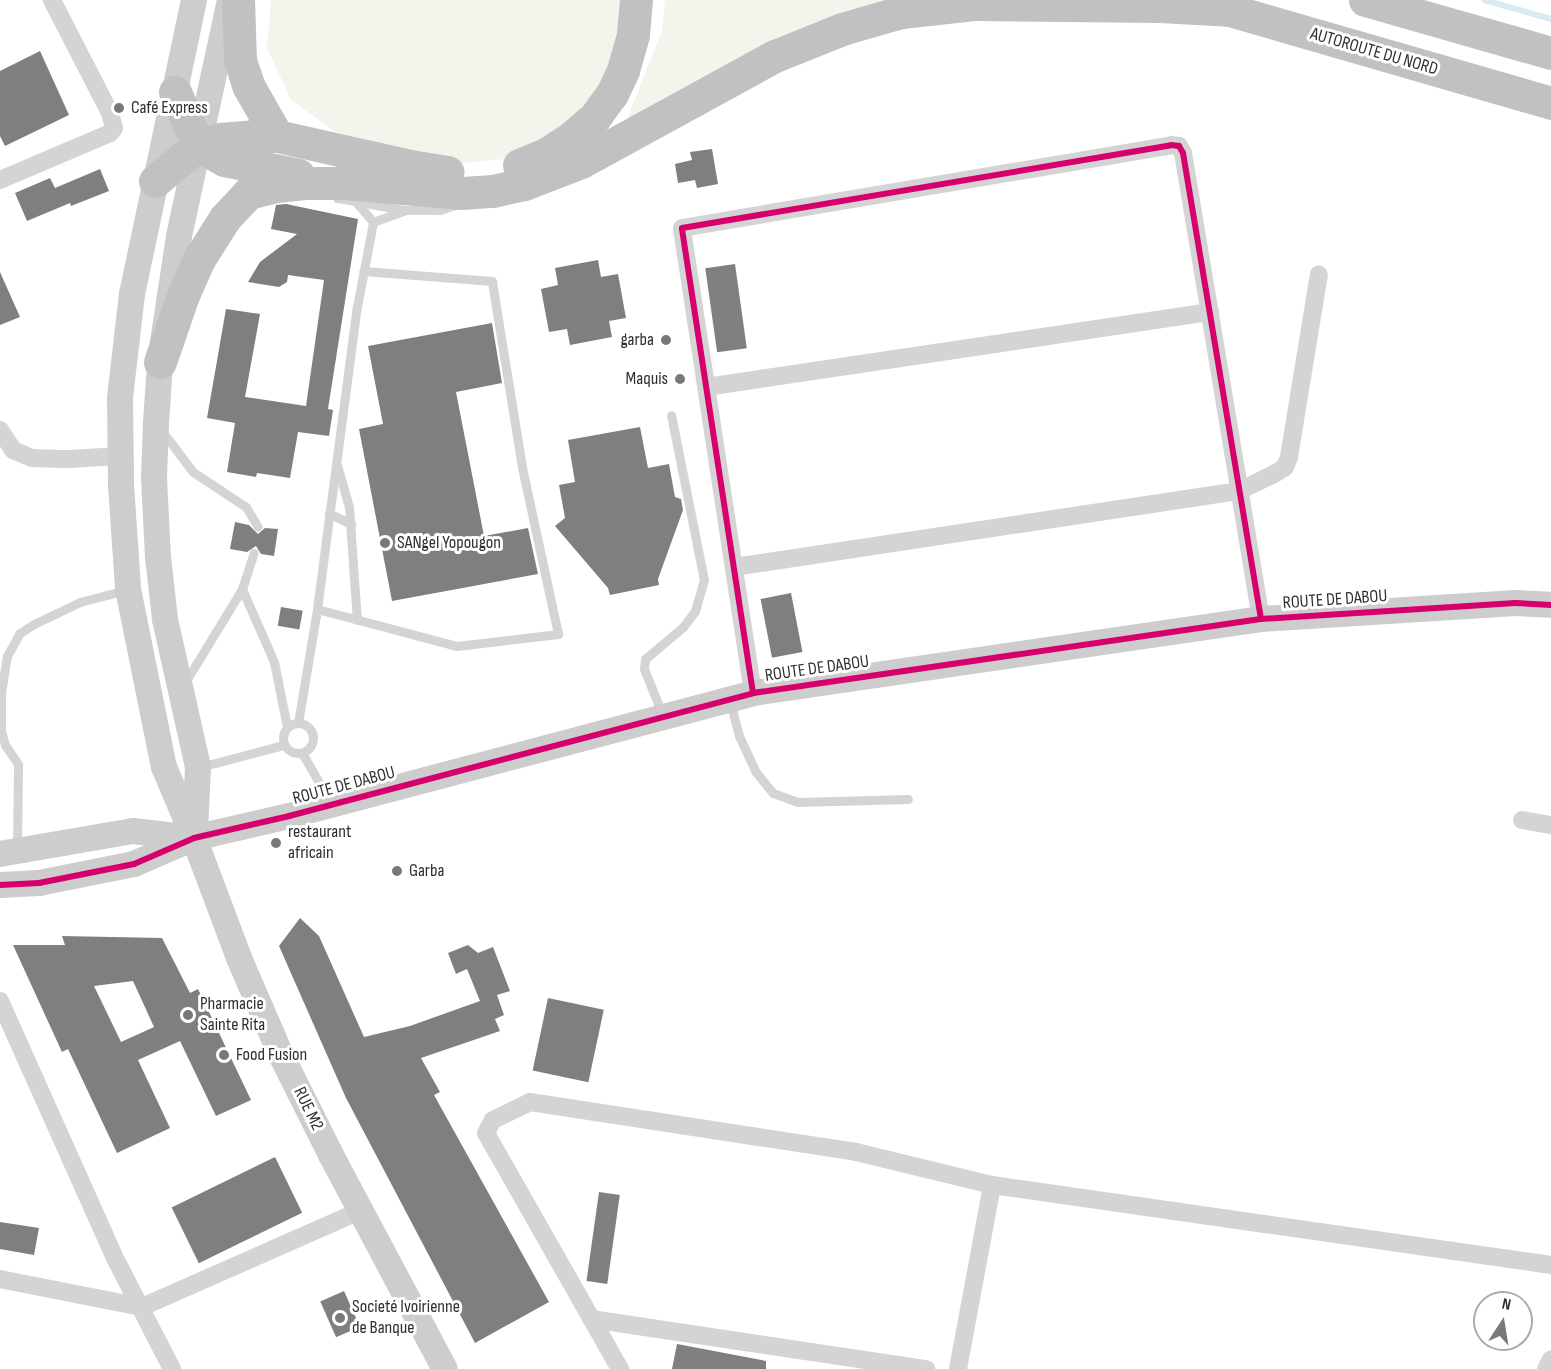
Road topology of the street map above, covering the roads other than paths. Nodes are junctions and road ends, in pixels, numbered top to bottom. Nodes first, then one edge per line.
1 (52, 0) edge
2 (194, 0) edge
3 (230, 0) edge
4 (238, 0) edge
5 (636, 0) edge
6 (1196, 0) edge
7 (1365, 0) edge
8 (1233, 10) junction
9 (1551, 53) edge
10 (175, 92) junction
11 (1551, 104) edge
12 (277, 136) junction
13 (198, 146) junction
14 (0, 180) edge
15 (155, 181) junction
16 (493, 191) junction
17 (350, 192) junction
18 (406, 210) junction
19 (373, 222) junction
20 (363, 271) junction
21 (1319, 274) dead end
22 (1210, 312) junction
23 (160, 362) junction
24 (706, 387) junction
25 (672, 415) dead end
26 (156, 423) junction
27 (0, 430) edge
28 (120, 456) junction
29 (336, 461) junction
30 (1239, 491) junction
31 (329, 513) junction
32 (351, 524) junction
33 (258, 527) dead end
34 (254, 553) dead end
35 (734, 567) junction
36 (128, 589) junction
37 (243, 589) junction
38 (1551, 605) edge
39 (317, 609) junction
40 (1261, 619) junction
41 (357, 620) junction
42 (179, 692) junction
43 (741, 696) junction
44 (664, 718) junction
45 (298, 723) junction
46 (287, 728) junction
47 (0, 731) edge
48 (284, 745) junction
49 (302, 753) junction
50 (198, 767) junction
51 (908, 799) dead end
52 (332, 805) junction
53 (1522, 820) dead end
54 (1551, 825) edge
55 (195, 838) junction
56 (8, 853) edge
57 (0, 885) edge
58 (0, 1001) edge
59 (992, 1185) junction
60 (360, 1211) junction
61 (1551, 1265) edge
62 (0, 1279) edge
63 (142, 1307) junction
64 (591, 1319) junction
65 (1551, 1359) edge
66 (172, 1369) edge
67 (445, 1369) edge
68 (620, 1369) edge
69 (926, 1369) edge
70 (958, 1369) edge
71 (1546, 1369) edge

1 - 14 street
2 - 10 main road, RUE M2
3 - 13 main road
4 - 12 highway
5 - 12 highway
6 - 8 highway, AUTOROUTE DU NORD
7 - 9 highway
8 - 11 highway, AUTOROUTE DU NORD
8 - 16 highway
10 - 13 highway
10 - 15 main road, RUE M2
12 - 13 highway
13 - 15 highway
13 - 17 highway
13 - 23 main road
15 - 28 main road, RUE M2
16 - 17 highway
16 - 18 lane
17 - 18 lane
17 - 19 lane
17 - 23 highway
18 - 19 lane
19 - 20 lane
20 - 29 lane
20 - 41 lane
21 - 30 street
22 - 24 street
22 - 24 street
22 - 30 street
23 - 26 main road
24 - 35 street
25 - 44 lane
26 - 33 lane
26 - 42 main road
27 - 28 street
28 - 36 main road, RUE M2
29 - 31 lane
29 - 32 lane
30 - 35 street
30 - 40 street
31 - 32 lane
31 - 39 lane
32 - 41 lane
34 - 37 lane
35 - 43 street
36 - 47 lane
36 - 55 main road, RUE M2
37 - 42 lane
37 - 46 lane
38 - 40 main road, ROUTE DE DABOU
39 - 41 lane
39 - 45 lane
40 - 43 main road, ROUTE DE DABOU
42 - 50 main road
43 - 44 main road, ROUTE DE DABOU
43 - 51 lane
44 - 52 main road, ROUTE DE DABOU
45 - 46 lane
45 - 49 lane
46 - 48 lane
47 - 56 lane
48 - 49 lane
48 - 50 lane
49 - 52 lane
50 - 55 main road
52 - 55 main road, ROUTE DE DABOU
53 - 54 street
55 - 56 main road, ROUTE DE DABOU
55 - 57 main road, ROUTE DE DABOU
55 - 60 main road, RUE M2
58 - 63 street
59 - 61 street
59 - 64 street
59 - 70 street
60 - 63 street
60 - 67 main road, RUE M2
62 - 63 street
63 - 66 street
64 - 68 street
64 - 69 street
65 - 71 street

